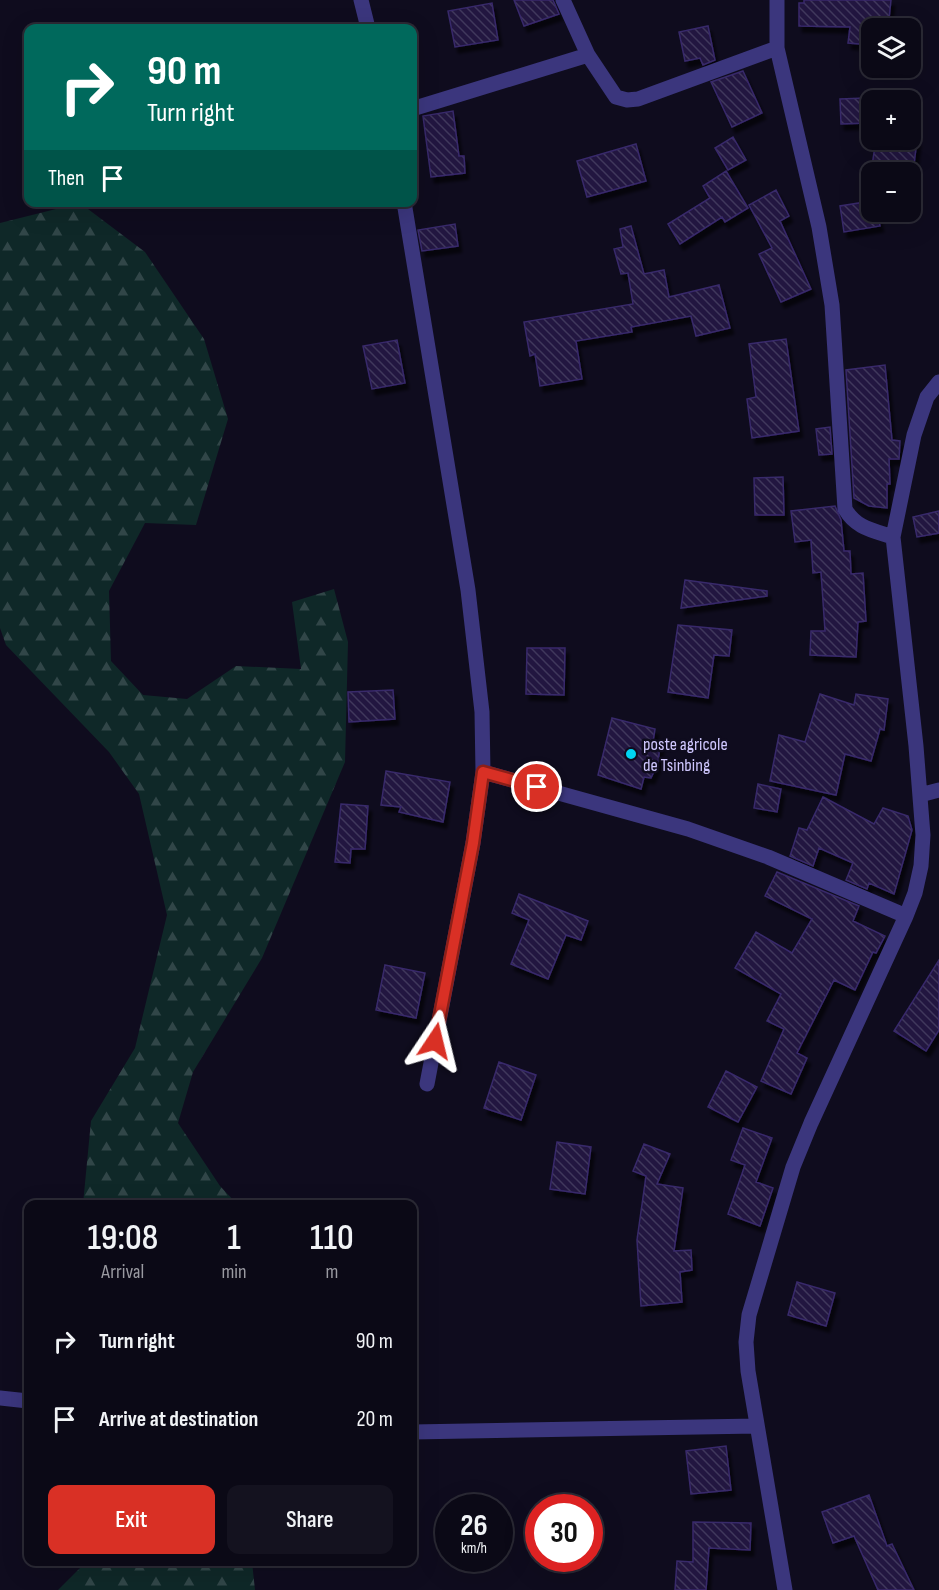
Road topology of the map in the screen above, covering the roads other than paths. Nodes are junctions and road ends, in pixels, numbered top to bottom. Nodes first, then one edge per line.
1 (362, 0) edge
2 (563, 0) edge
3 (777, 0) edge
4 (367, 24) edge
5 (777, 48) junction
6 (588, 55) junction
7 (417, 107) edge
8 (405, 207) edge
9 (939, 382) edge
10 (893, 537) junction
11 (483, 772) junction
12 (939, 790) edge
13 (920, 795) junction
14 (906, 916) junction
15 (427, 1084) dead end
16 (0, 1398) edge
17 (24, 1401) edge
18 (757, 1426) junction
19 (417, 1432) edge
20 (785, 1590) edge

1 - 4 street
2 - 6 street
3 - 5 street
5 - 6 street
5 - 10 street
6 - 7 street
8 - 11 street
9 - 10 street
10 - 13 street
11 - 14 street
11 - 15 street
12 - 13 street
13 - 14 street
14 - 18 street
16 - 17 street
18 - 19 street
18 - 20 street

